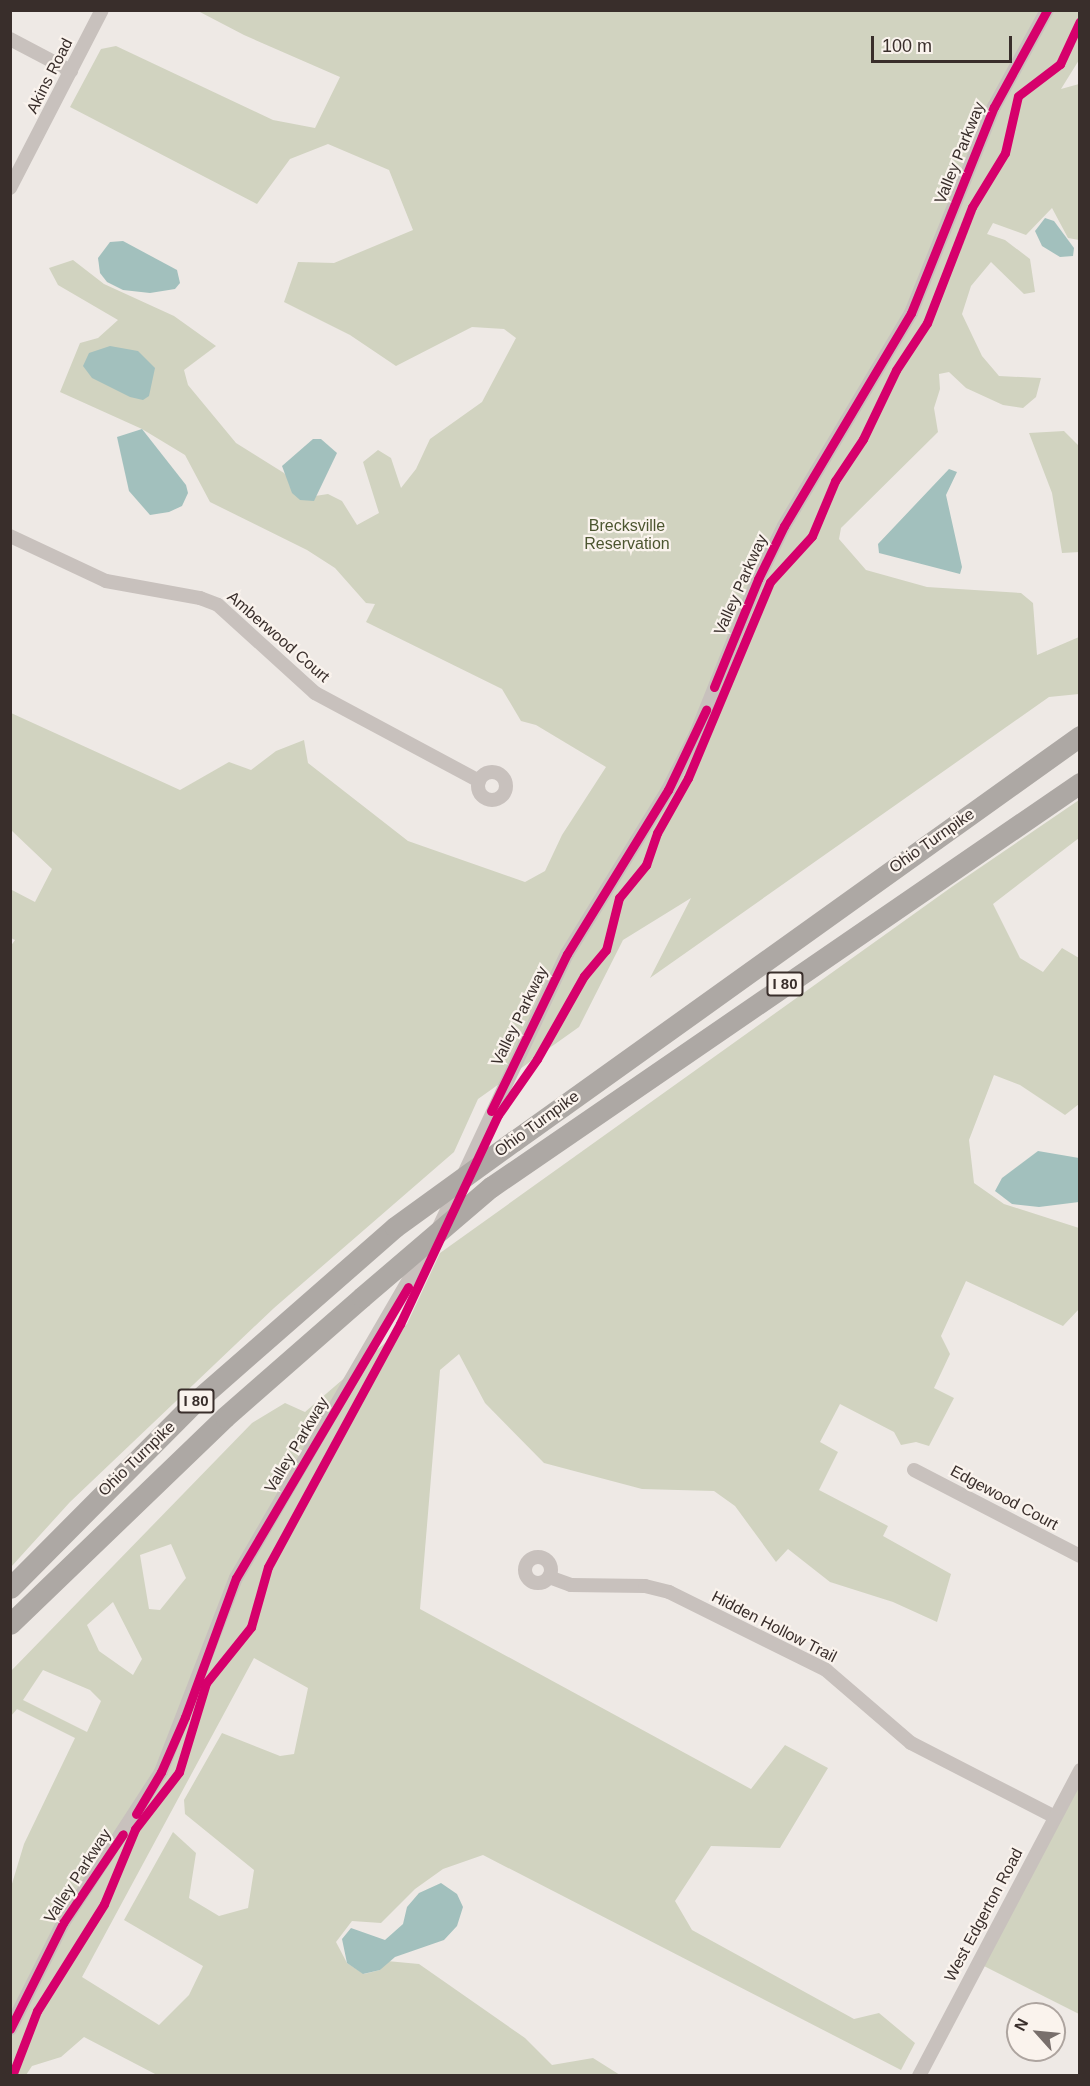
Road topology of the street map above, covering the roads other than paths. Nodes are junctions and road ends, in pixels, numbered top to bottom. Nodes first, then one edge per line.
1 (102, 10) edge
2 (1047, 10) edge
3 (10, 39) edge
4 (71, 71) junction
5 (10, 188) edge
6 (10, 536) edge
7 (1080, 736) edge
8 (479, 781) dead end
9 (1080, 783) edge
10 (914, 1470) dead end
11 (1080, 1556) edge
12 (549, 1576) dead end
13 (10, 1588) edge
14 (10, 1624) edge
15 (1080, 1770) edge
16 (1055, 1817) junction
17 (10, 2029) edge
18 (920, 2076) edge

1 - 4 street, Akins Road
2 - 17 street, Valley Parkway
3 - 4 street
4 - 5 street, Akins Road
6 - 8 street, Amberwood Court
7 - 13 highway, Ohio Turnpike / I 80, bridge
9 - 14 highway, Ohio Turnpike / I 80, bridge
10 - 11 street, Edgewood Court
12 - 16 street, Hidden Hollow Trail
15 - 16 street, West Edgerton Road
16 - 18 street, West Edgerton Road

